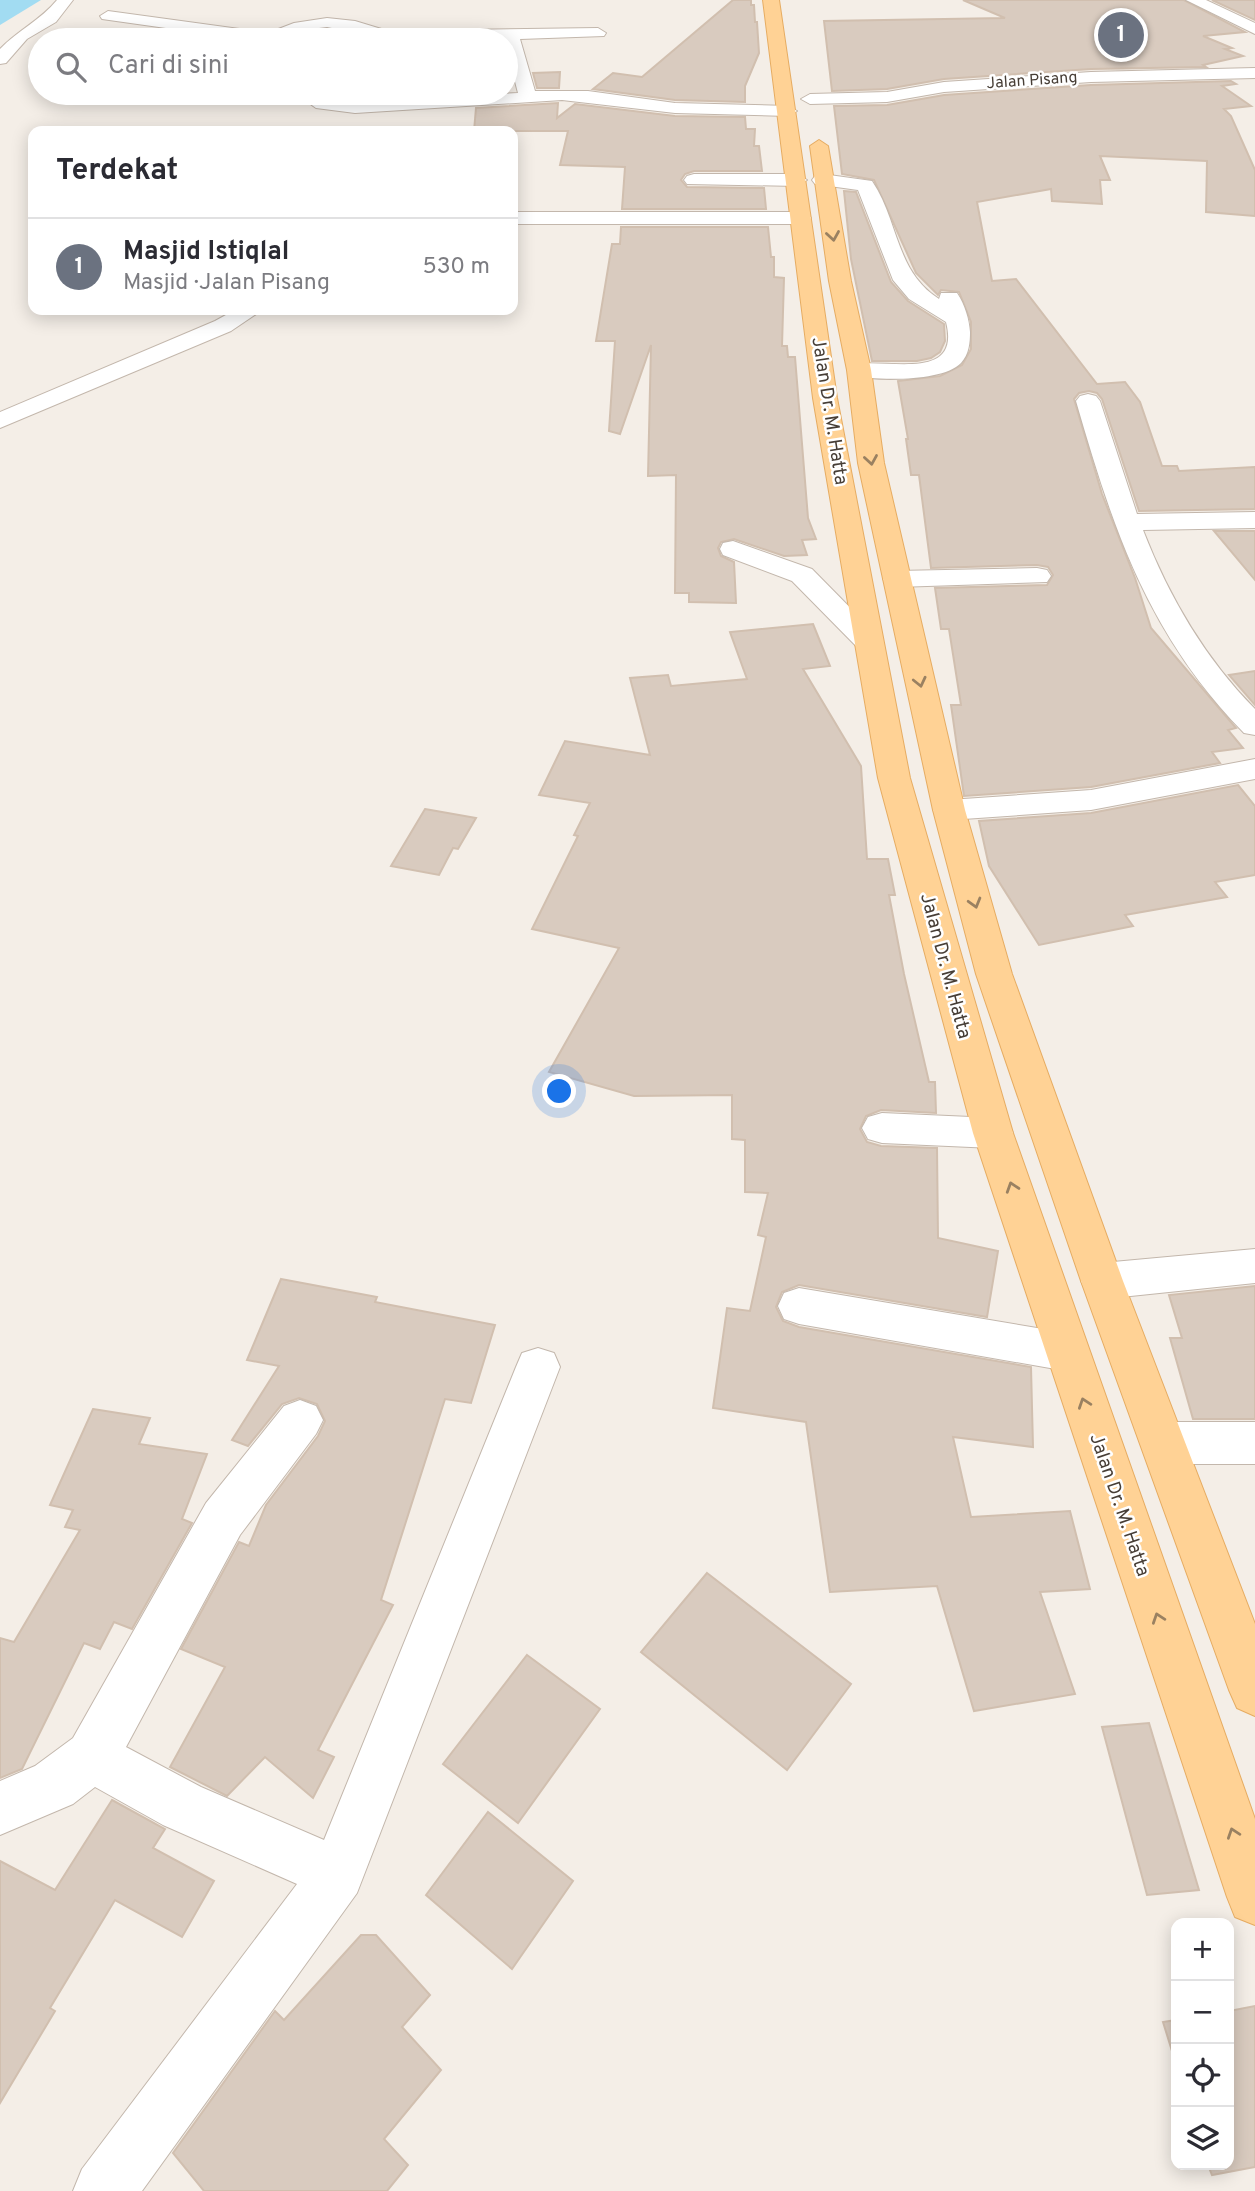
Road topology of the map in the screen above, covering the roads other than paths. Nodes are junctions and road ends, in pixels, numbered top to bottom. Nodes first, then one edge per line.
1 (65, 0) edge
2 (771, 0) edge
3 (790, 0) edge
4 (1194, 0) edge
5 (108, 16) dead end
6 (35, 28) edge
7 (191, 28) edge
8 (289, 28) edge
9 (346, 28) edge
10 (1255, 29) edge
11 (28, 32) edge
12 (598, 33) dead end
13 (518, 35) edge
14 (0, 59) edge
15 (518, 61) edge
16 (1255, 73) edge
17 (528, 97) junction
18 (518, 98) edge
19 (330, 105) edge
20 (402, 105) edge
21 (799, 105) junction
22 (738, 164) dead end
23 (694, 180) dead end
24 (758, 180) junction
25 (810, 180) junction
26 (518, 218) edge
27 (801, 218) junction
28 (959, 289) dead end
29 (242, 315) edge
30 (959, 320) junction
31 (859, 370) junction
32 (1088, 401) dead end
33 (0, 421) edge
34 (1255, 520) edge
35 (1126, 522) junction
36 (733, 549) dead end
37 (1037, 576) dead end
38 (897, 579) junction
39 (869, 643) junction
40 (1255, 726) edge
41 (1255, 769) edge
42 (948, 810) junction
43 (882, 1128) dead end
44 (996, 1139) junction
45 (1054, 1141) junction
46 (1255, 1266) edge
47 (1102, 1281) junction
48 (799, 1306) dead end
49 (1067, 1352) junction
50 (538, 1367) dead end
51 (300, 1420) dead end
52 (1165, 1443) junction
53 (1255, 1443) edge
54 (1255, 1690) edge
55 (92, 1757) junction
56 (0, 1808) edge
57 (338, 1874) junction
58 (1255, 1898) edge
59 (104, 2191) edge

1 - 6 street
2 - 21 main road, Jalan Dr. M. Hatta
3 - 21 main road, Jalan Dr. M. Hatta
4 - 10 street
5 - 7 street
8 - 9 street
11 - 14 street
12 - 13 street
15 - 17 street
16 - 21 street, Jalan Pisang
17 - 18 street, Jalan Pisang
17 - 21 street, Jalan Pisang
19 - 20 street, Jalan Pisang
21 - 25 main road, Jalan Dr. M. Hatta
22 - 24 street
23 - 24 street
24 - 25 street
25 - 27 main road, Jalan Dr. M. Hatta
25 - 30 street
25 -> 31 main road, Jalan Dr. M. Hatta
26 - 27 street
27 - 39 main road, Jalan Dr. M. Hatta
28 - 30 street
29 - 33 street
30 - 31 street
31 -> 38 main road, Jalan Dr. M. Hatta
32 - 35 street
34 - 35 street
35 - 40 street
36 - 39 street
37 - 38 street
38 -> 42 main road, Jalan Dr. M. Hatta
39 - 44 main road, Jalan Dr. M. Hatta
41 - 42 street
42 -> 45 main road, Jalan Dr. M. Hatta
43 - 44 street
44 - 45 main road
49 -> 44 main road, Jalan Dr. M. Hatta
45 - 47 main road, Jalan Dr. M. Hatta
46 - 47 street
47 - 52 main road, Jalan Dr. M. Hatta
48 - 49 street
58 -> 49 main road, Jalan Dr. M. Hatta
50 - 57 street
51 - 55 street
52 - 53 street
52 - 54 main road, Jalan Dr. M. Hatta
55 - 56 street
55 - 57 street
57 - 59 street

